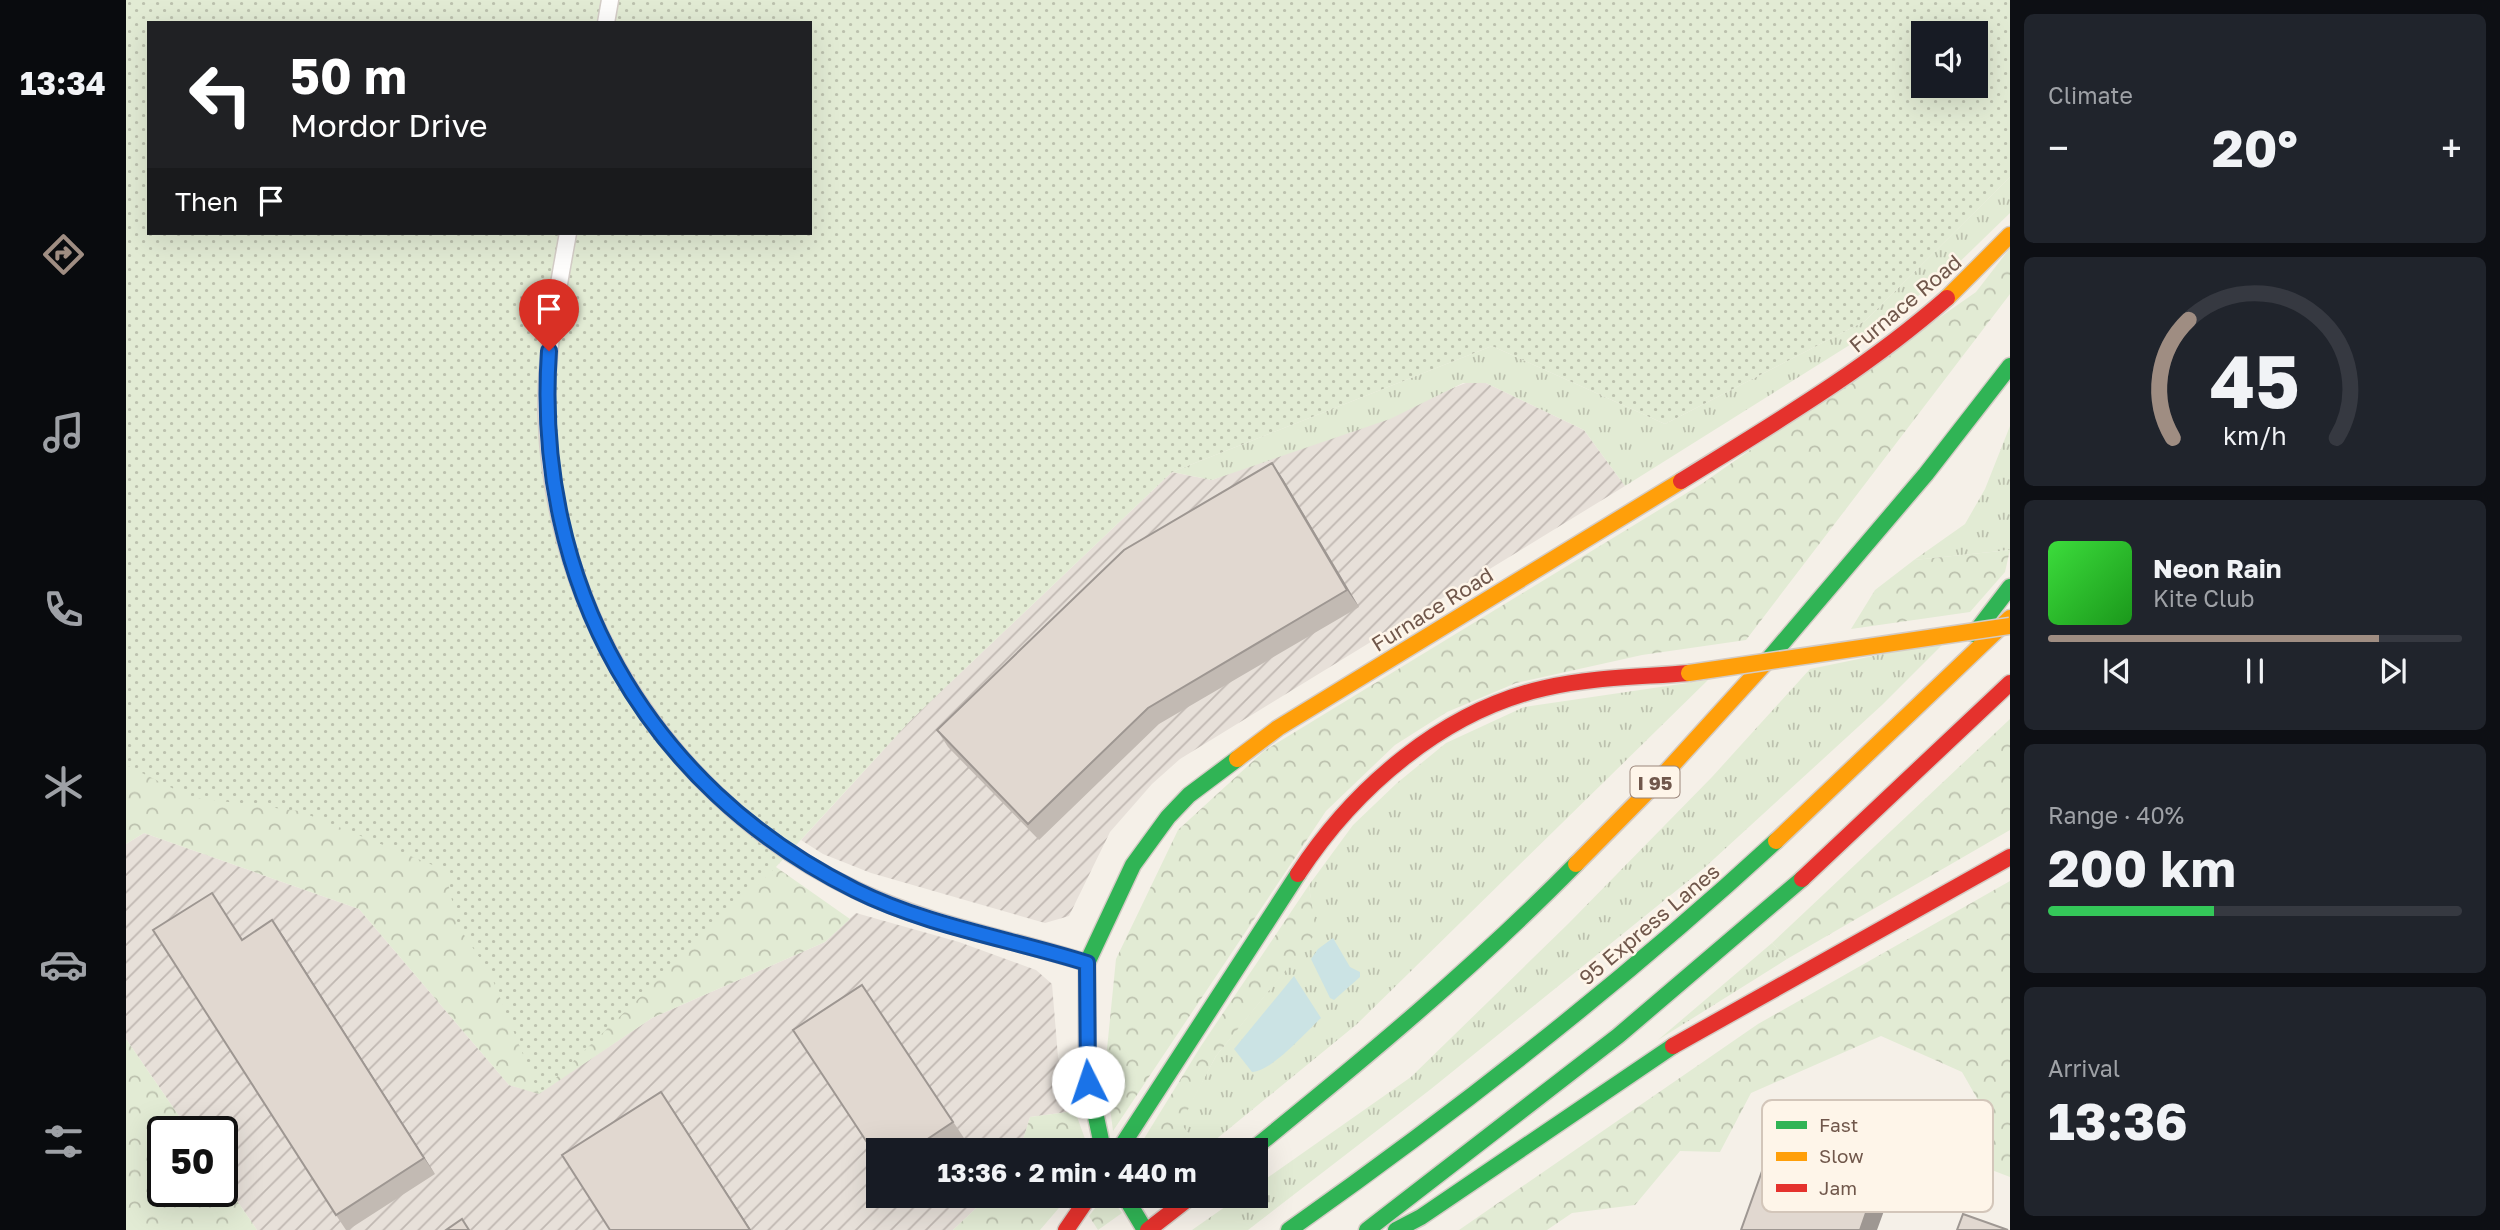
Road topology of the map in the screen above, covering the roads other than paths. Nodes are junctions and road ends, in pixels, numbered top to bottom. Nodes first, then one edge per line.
1 (610, 0) edge
2 (606, 21) edge
3 (2010, 234) edge
4 (568, 235) edge
5 (2010, 366) edge
6 (2010, 587) edge
7 (2010, 618) edge
8 (2010, 626) edge
9 (2010, 683) edge
10 (1905, 725) junction
11 (2010, 857) edge
12 (1087, 963) junction
13 (1099, 1138) edge
14 (1127, 1138) edge
15 (1266, 1138) edge
16 (1082, 1208) edge
17 (1132, 1208) edge
18 (1177, 1208) edge
19 (1066, 1230) edge
20 (1146, 1230) edge
21 (1289, 1230) edge
22 (1367, 1230) edge
23 (1396, 1230) edge

1 - 2 street
3 - 12 main road, Furnace Road
4 - 12 street
5 - 15 main road, I 95
6 - 10 main road
7 - 10 main road, 95 Express Lanes
8 - 14 main road, bridge
9 - 22 main road
10 - 21 main road, 95 Express Lanes
11 - 23 main road
12 - 13 main road, Furnace Road
16 - 19 main road
17 - 20 main road
18 - 20 main road

